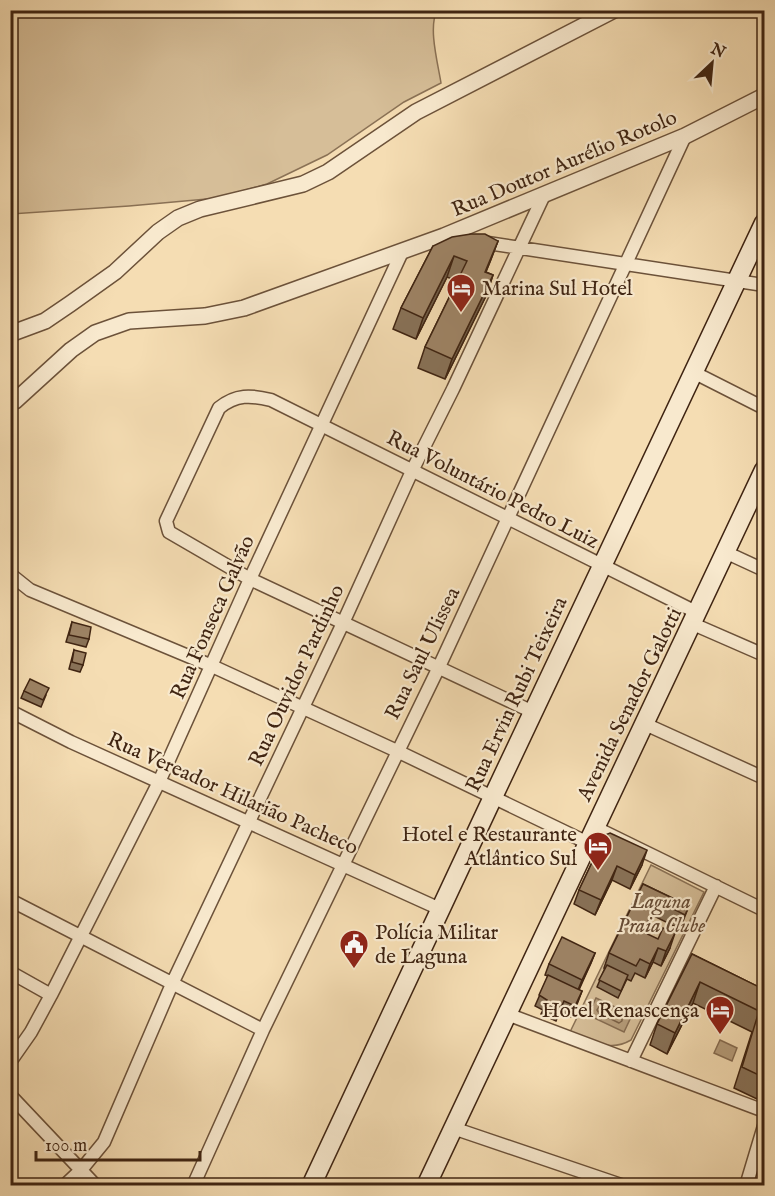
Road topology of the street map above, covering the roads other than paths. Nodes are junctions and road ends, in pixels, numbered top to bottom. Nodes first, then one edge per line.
1 (614, 10) edge
2 (765, 96) edge
3 (685, 136) junction
4 (544, 195) junction
5 (765, 223) edge
6 (444, 236) junction
7 (520, 248) junction
8 (402, 252) junction
9 (627, 264) junction
10 (737, 280) junction
11 (765, 285) edge
12 (10, 334) edge
13 (693, 372) junction
14 (10, 403) edge
15 (765, 408) edge
16 (322, 424) junction
17 (412, 471) junction
18 (763, 478) edge
19 (508, 518) junction
20 (726, 552) junction
21 (602, 565) junction
22 (765, 570) edge
23 (10, 574) edge
24 (250, 579) junction
25 (696, 619) junction
26 (343, 623) junction
27 (765, 655) edge
28 (212, 666) junction
29 (438, 669) junction
30 (302, 709) junction
31 (10, 711) edge
32 (533, 712) junction
33 (645, 724) junction
34 (397, 751) junction
35 (765, 778) edge
36 (159, 782) junction
37 (493, 797) junction
38 (249, 822) junction
39 (591, 835) junction
40 (343, 865) junction
41 (716, 886) junction
42 (10, 900) edge
43 (440, 909) junction
44 (765, 910) edge
45 (81, 937) junction
46 (10, 972) edge
47 (172, 984) junction
48 (51, 995) junction
49 (507, 1014) junction
50 (263, 1030) junction
51 (631, 1061) junction
52 (10, 1062) edge
53 (10, 1095) edge
54 (765, 1111) edge
55 (765, 1126) edge
56 (453, 1128) junction
57 (81, 1170) junction
58 (64, 1185) edge
59 (96, 1185) edge
60 (193, 1185) edge
61 (311, 1185) edge
62 (426, 1185) edge
63 (624, 1185) edge
64 (746, 1185) edge

1 - 12 street
2 - 3 street, Rua Doutor Aurélio Rotolo
3 - 4 street, Rua Doutor Aurélio Rotolo
3 - 9 street, Rua Saul Ulissea
4 - 6 street, Rua Doutor Aurélio Rotolo
4 - 7 street, Rua Ouvidor Pardinho
5 - 10 main road, Rua Ervin Rubi Teixeira
6 - 7 street
6 - 8 street, Rua Doutor Aurélio Rotolo
7 - 9 street
7 - 17 street, Rua Ouvidor Pardinho
8 - 14 street, Rua Doutor Aurélio Rotolo
8 - 16 street, Rua Fonseca Galvão
9 - 10 street
9 - 19 street, Rua Saul Ulissea
10 - 11 street
10 - 13 main road, Rua Ervin Rubi Teixeira
13 - 15 street
13 - 21 main road, Rua Ervin Rubi Teixeira
16 - 17 street, Rua Voluntário Pedro Luiz
16 - 24 street, Rua Fonseca Galvão
16 - 24 street, Rua Voluntário Pedro Luiz
17 - 19 street, Rua Voluntário Pedro Luiz
17 - 26 street, Rua Ouvidor Pardinho
18 - 20 main road, Avenida Senador Galotti
19 - 21 street, Rua Voluntário Pedro Luiz
19 - 29 street, Rua Saul Ulissea
20 - 22 street
20 - 25 main road, Avenida Senador Galotti
21 - 25 street, Rua Voluntário Pedro Luiz
21 - 32 main road, Rua Ervin Rubi Teixeira
23 - 28 street
24 - 26 street
24 - 28 street, Rua Fonseca Galvão
25 - 27 street, Rua Voluntário Pedro Luiz
25 - 33 main road, Avenida Senador Galotti
26 - 29 street
26 - 30 street, Rua Ouvidor Pardinho
28 - 30 street
28 - 36 street, Rua Fonseca Galvão
29 - 32 street
29 - 34 street, Rua Saul Ulissea
30 - 34 street
30 - 38 street, Rua Ouvidor Pardinho
31 - 36 street, Rua Vereador Hilarião Pacheco
32 - 37 main road, Rua Ervin Rubi Teixeira
33 - 35 street
33 - 39 main road, Avenida Senador Galotti
34 - 37 street
34 - 40 street, Rua Saul Ulissea
36 - 38 street, Rua Vereador Hilarião Pacheco
36 - 45 street, Rua Fonseca Galvão
37 - 39 street
37 - 43 main road, Rua Ervin Rubi Teixeira
38 - 40 street, Rua Vereador Hilarião Pacheco
38 - 47 street, Rua Ouvidor Pardinho
39 - 41 street
39 - 49 main road, Avenida Senador Galotti
40 - 43 street, Rua Vereador Hilarião Pacheco
40 - 50 street, Rua Saul Ulissea
41 - 44 street
41 - 51 street
42 - 45 street
43 - 61 main road, Rua Ervin Rubi Teixeira
45 - 47 street
45 - 48 street, Rua Fonseca Galvão
46 - 48 street
47 - 50 street
47 - 57 street, Rua Ouvidor Pardinho
48 - 52 street, Rua Fonseca Galvão
49 - 51 street
49 - 56 main road, Avenida Senador Galotti
50 - 60 street, Rua Saul Ulissea
51 - 54 street
53 - 57 street
55 - 64 street
56 - 62 main road, Avenida Senador Galotti
56 - 63 street
57 - 58 street, Rua Ouvidor Pardinho
57 - 59 street

